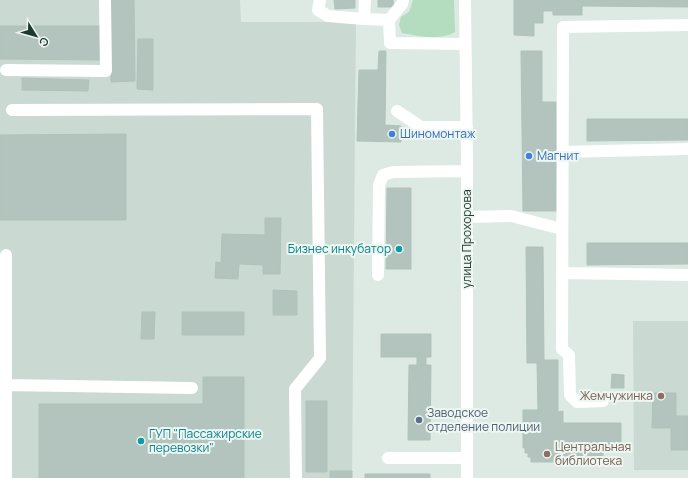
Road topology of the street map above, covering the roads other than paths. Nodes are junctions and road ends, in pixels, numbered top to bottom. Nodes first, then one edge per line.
1 (105, 0) edge
2 (320, 0) edge
3 (365, 0) edge
4 (403, 0) edge
5 (465, 0) edge
6 (364, 19) junction
7 (389, 20) junction
8 (688, 25) edge
9 (465, 44) junction
10 (6, 70) dead end
11 (12, 110) dead end
12 (397, 111) dead end
13 (467, 127) junction
14 (688, 149) edge
15 (562, 152) junction
16 (467, 171) junction
17 (468, 217) junction
18 (562, 229) junction
19 (6, 255) dead end
20 (562, 273) junction
21 (378, 275) dead end
22 (688, 275) edge
23 (6, 385) junction
24 (192, 388) dead end
25 (603, 401) dead end
26 (388, 458) dead end
27 (467, 458) junction
28 (6, 478) edge
29 (296, 478) edge
30 (467, 478) edge

1 - 10 street
2 - 6 street
3 - 6 street
4 - 7 street
5 - 9 street, улица Прохорова
6 - 7 street
7 - 9 street
8 - 15 street
9 - 13 street, улица Прохорова
11 - 29 street
12 - 13 street
13 - 16 street, улица Прохорова
14 - 15 street
15 - 18 street
16 - 17 street, улица Прохорова
16 - 21 street
17 - 18 street
17 - 27 street, улица Прохорова
18 - 20 street
19 - 23 street
20 - 22 street
20 - 25 street
23 - 24 street
23 - 28 street
26 - 27 street
27 - 30 street, улица Прохорова

